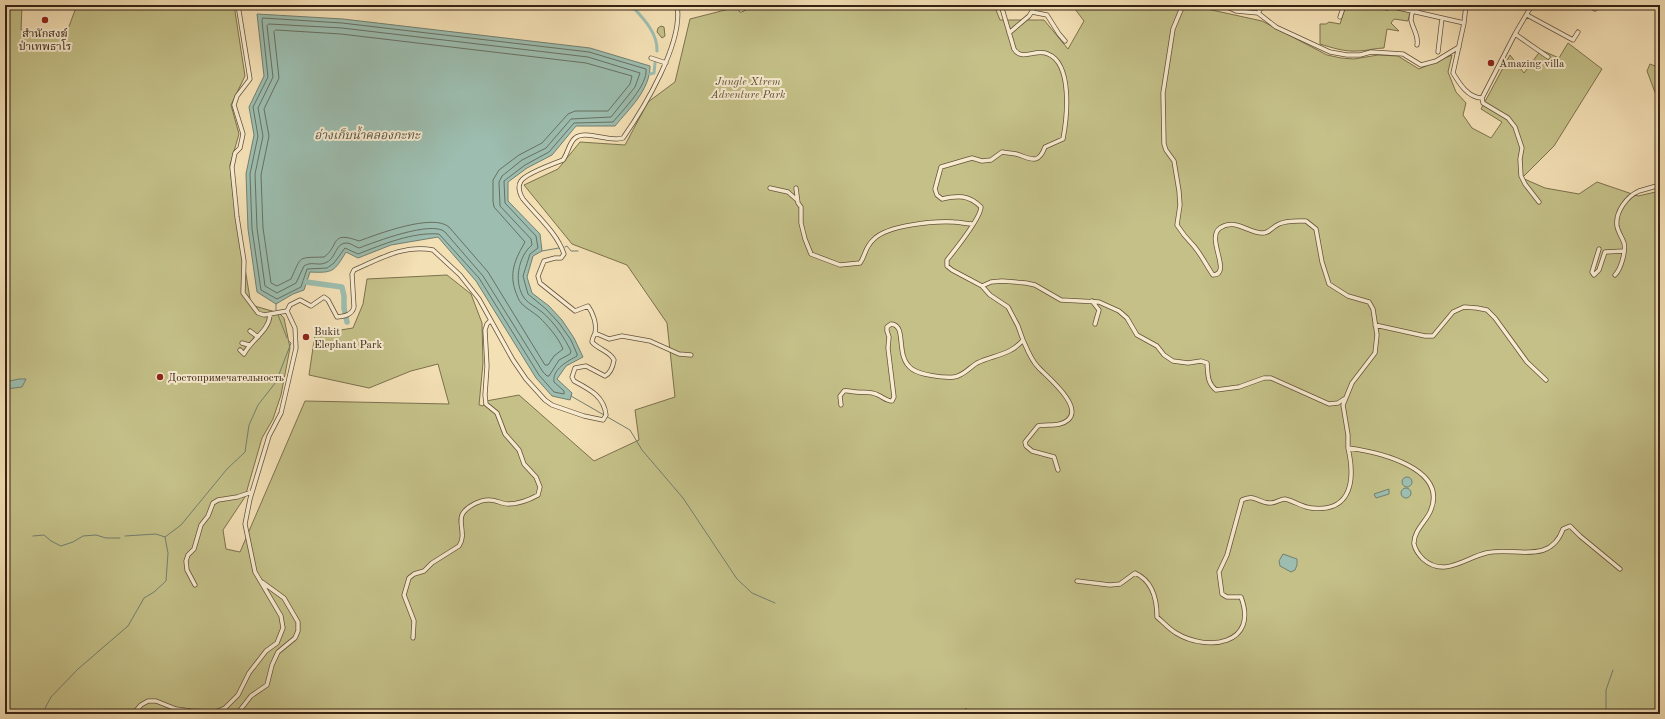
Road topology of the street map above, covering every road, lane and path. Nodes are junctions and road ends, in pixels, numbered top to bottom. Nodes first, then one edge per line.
1 (238, 5) edge
2 (677, 5) edge
3 (750, 5) edge
4 (1001, 5) edge
5 (1036, 5) edge
6 (1183, 5) edge
7 (1224, 5) edge
8 (1263, 5) edge
9 (1344, 5) edge
10 (1380, 5) edge
11 (1392, 5) edge
12 (1418, 5) edge
13 (1466, 5) edge
14 (1532, 5) edge
15 (1588, 5) edge
16 (1387, 8) dead end
17 (1595, 9) dead end
18 (740, 10) dead end
19 (1415, 11) junction
20 (1032, 12) junction
21 (1258, 13) junction
22 (1526, 15) junction
23 (1340, 17) dead end
24 (1442, 18) junction
25 (1464, 23) junction
26 (1578, 32) dead end
27 (1009, 33) junction
28 (1515, 34) junction
29 (1065, 41) dead end
30 (1417, 45) dead end
31 (1459, 46) junction
32 (1438, 52) dead end
33 (1548, 57) dead end
34 (651, 58) dead end
35 (666, 63) junction
36 (1482, 98) junction
37 (1660, 185) edge
38 (770, 188) dead end
39 (796, 188) dead end
40 (1539, 202) dead end
41 (798, 203) junction
42 (973, 224) junction
43 (1599, 249) dead end
44 (1624, 251) junction
45 (1615, 275) dead end
46 (982, 286) junction
47 (1092, 301) junction
48 (287, 311) junction
49 (270, 315) junction
50 (490, 321) junction
51 (1095, 324) dead end
52 (1375, 325) junction
53 (250, 331) dead end
54 (595, 333) junction
55 (258, 336) junction
56 (1023, 340) junction
57 (242, 343) dead end
58 (249, 345) junction
59 (240, 350) dead end
60 (691, 355) dead end
61 (1546, 380) dead end
62 (1345, 399) junction
63 (841, 405) dead end
64 (1348, 448) junction
65 (1058, 470) dead end
66 (252, 492) junction
67 (1620, 569) dead end
68 (1077, 581) dead end
69 (262, 582) dead end
70 (195, 585) dead end
71 (413, 638) dead end
72 (133, 714) edge
73 (237, 714) edge

1 - 49 street
2 - 35 street
3 - 18 street
4 - 27 street
5 - 20 street
6 - 52 street
7 - 21 street
8 - 21 street
9 - 23 street
10 - 16 street
11 - 19 street
12 - 19 street
13 - 25 street
14 - 22 street
15 - 17 street
19 - 24 street
19 - 30 street
20 - 27 street
20 - 29 street
21 - 31 street
22 - 26 street
22 - 28 street
24 - 25 street
24 - 32 street
25 - 31 street
27 - 42 street
28 - 33 street
28 - 36 street
31 - 36 street
34 - 35 street
35 - 54 street
36 - 40 street
37 - 44 street
38 - 41 street
39 - 41 street
41 - 42 street
42 - 46 street
43 - 44 street
44 - 45 street
46 - 47 street
46 - 56 street
47 - 51 street
47 - 62 street
48 - 49 street
48 - 50 street
48 - 66 street
49 - 55 street
50 - 54 street
50 - 71 street
52 - 61 street
52 - 62 street
53 - 55 street
54 - 60 street
55 - 58 street
56 - 63 street
56 - 65 street
57 - 58 street
58 - 59 street
62 - 64 street
64 - 67 street
64 - 68 street
66 - 70 street
66 - 72 street
69 - 73 street

